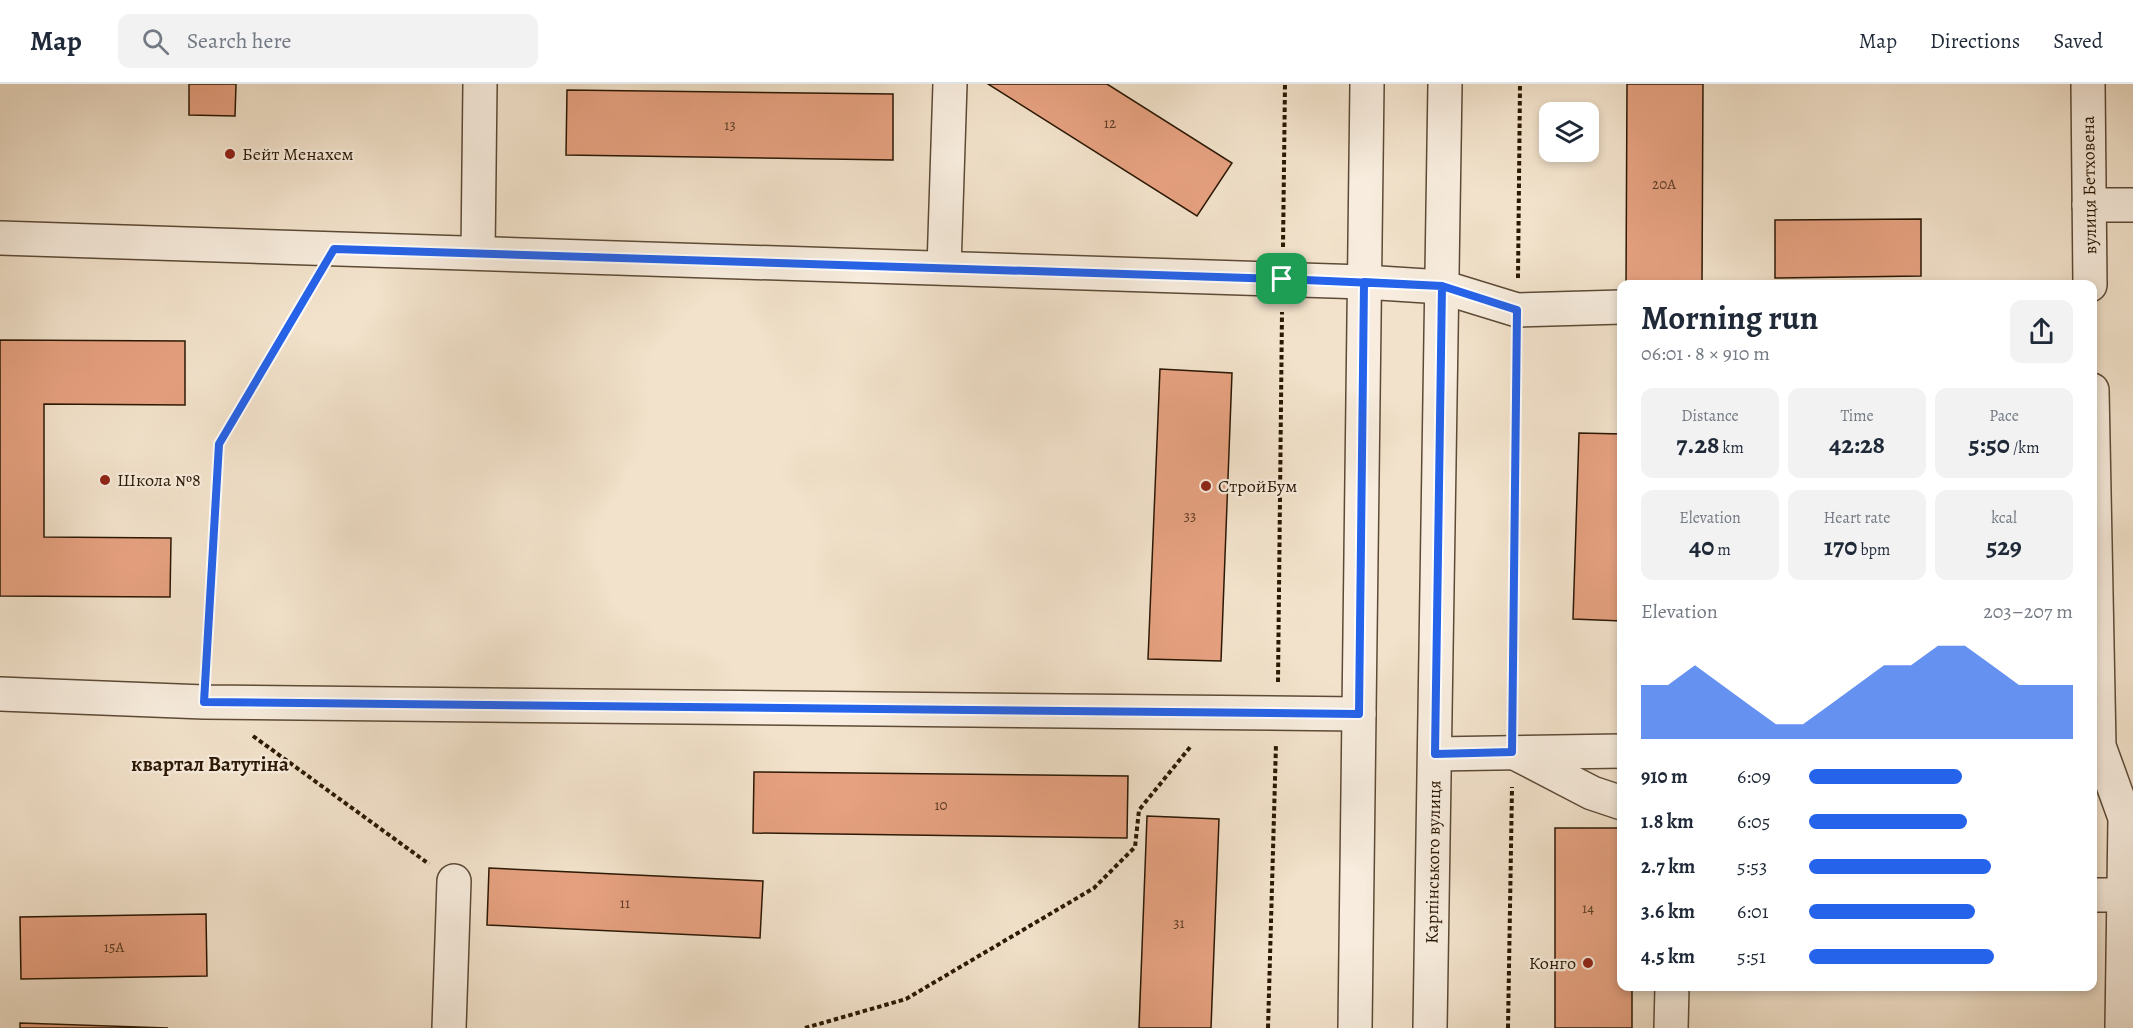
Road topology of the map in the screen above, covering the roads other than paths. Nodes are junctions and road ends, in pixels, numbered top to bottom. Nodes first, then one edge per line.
1 (480, 84) edge
2 (950, 84) edge
3 (1367, 84) edge
4 (1445, 84) edge
5 (2088, 84) edge
6 (2088, 205) junction
7 (2133, 205) edge
8 (0, 238) edge
9 (478, 253) junction
10 (944, 268) junction
11 (2090, 280) edge
12 (1364, 282) junction
13 (1442, 286) junction
14 (1617, 307) edge
15 (0, 694) edge
16 (1359, 714) junction
17 (2097, 748) edge
18 (1617, 751) edge
19 (1512, 752) junction
20 (1435, 754) junction
21 (1617, 800) edge
22 (2129, 818) edge
23 (454, 881) road end
24 (2108, 895) edge
25 (1672, 991) edge
26 (449, 1028) edge
27 (1355, 1028) edge
28 (1431, 1028) edge
29 (1671, 1028) edge
30 (2122, 1028) edge

1 - 9 street
2 - 10 street
3 - 12 street
4 - 13 street, Карпінського вулиця
5 - 6 street, вулиця Бетховена
6 - 7 street
6 - 11 street, вулиця Бетховена
8 - 9 street
9 - 10 street
10 - 12 street
12 - 13 street
12 - 16 street
13 - 14 street
13 - 20 street, Карпінського вулиця
15 - 16 street
16 - 27 street
17 - 22 street
18 - 19 street
19 - 20 street
19 - 21 street
20 - 28 street, Карпінського вулиця
22 - 24 street
23 - 26 street
24 - 30 street
25 - 29 street

